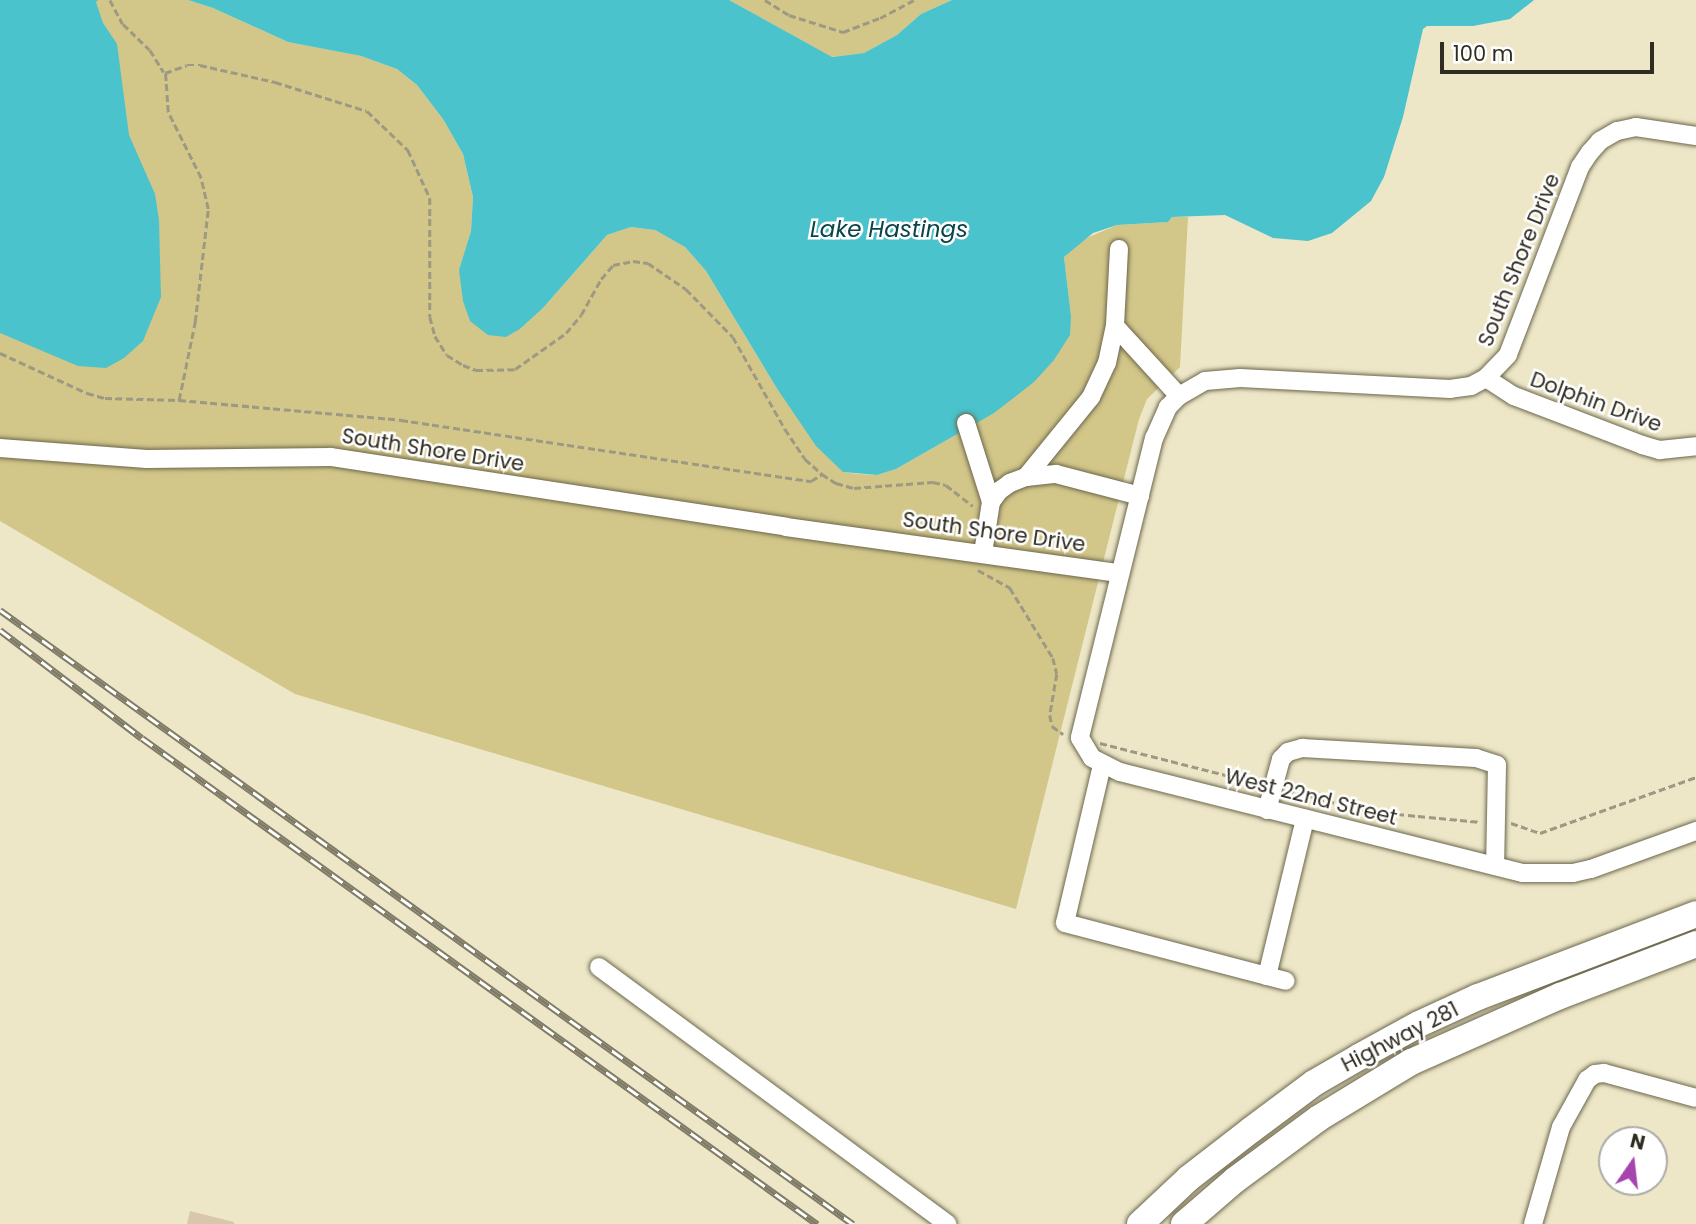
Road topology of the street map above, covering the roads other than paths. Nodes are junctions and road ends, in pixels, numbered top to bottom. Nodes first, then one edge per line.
1 (1696, 136) edge
2 (1119, 249) dead end
3 (1115, 326) junction
4 (1486, 378) junction
5 (1179, 396) junction
6 (966, 424) dead end
7 (1696, 446) edge
8 (0, 448) edge
9 (1026, 477) junction
10 (1140, 496) junction
11 (989, 509) junction
12 (983, 553) junction
13 (1119, 573) junction
14 (1109, 768) junction
15 (1267, 810) junction
16 (1305, 819) junction
17 (1696, 831) edge
18 (1495, 866) junction
19 (1696, 914) edge
20 (1696, 944) edge
21 (599, 967) dead end
22 (1267, 976) junction
23 (1286, 981) dead end
24 (1696, 1098) edge
25 (948, 1224) edge
26 (1140, 1224) edge
27 (1184, 1224) edge
28 (1533, 1224) edge

1 - 4 street, South Shore Drive
2 - 3 street
3 - 5 street
3 - 9 street
4 - 5 street, South Shore Drive
4 - 7 street, Dolphin Drive
5 - 10 street
6 - 11 street
8 - 12 street, South Shore Drive
9 - 10 street
9 - 11 street
10 - 13 street
11 - 12 street
12 - 13 street, South Shore Drive
13 - 14 street
14 - 15 street, West 22nd Street
14 - 22 street
15 - 16 street, West 22nd Street
15 - 18 street
16 - 18 street, West 22nd Street
16 - 22 street
17 - 18 street, West 22nd Street
19 - 26 highway, Highway 281
20 - 27 highway, Highway 281
21 - 25 street
22 - 23 street
24 - 28 street

